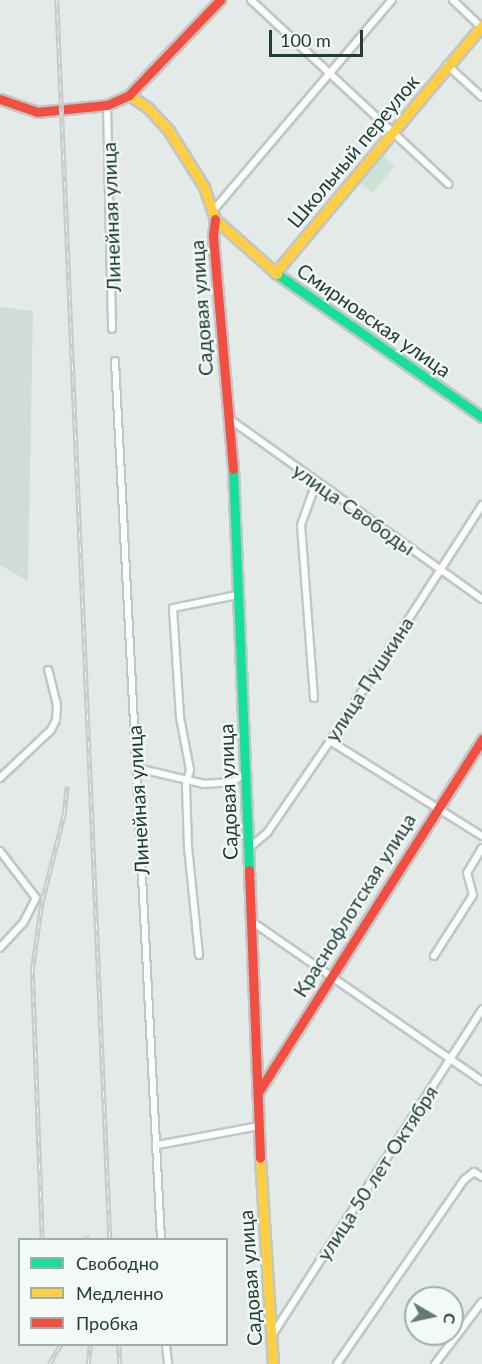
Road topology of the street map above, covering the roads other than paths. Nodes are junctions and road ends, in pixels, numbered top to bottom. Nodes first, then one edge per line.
1 (220, 0) edge
2 (251, 0) edge
3 (392, 0) edge
4 (453, 0) edge
5 (481, 26) edge
6 (447, 65) junction
7 (327, 75) junction
8 (129, 95) junction
9 (482, 97) edge
10 (0, 99) edge
11 (107, 105) junction
12 (391, 131) junction
13 (448, 184) dead end
14 (213, 216) junction
15 (275, 273) junction
16 (112, 329) dead end
17 (115, 361) dead end
18 (227, 417) junction
19 (482, 417) edge
20 (316, 483) junction
21 (482, 505) edge
22 (439, 569) junction
23 (237, 595) junction
24 (482, 599) edge
25 (48, 670) dead end
26 (314, 698) dead end
27 (482, 739) edge
28 (330, 741) junction
29 (136, 768) junction
30 (245, 774) junction
31 (0, 778) edge
32 (188, 781) junction
33 (436, 809) junction
34 (482, 836) edge
35 (249, 848) junction
36 (482, 848) edge
37 (0, 851) edge
38 (251, 921) junction
39 (0, 948) edge
40 (199, 955) dead end
41 (434, 956) dead end
42 (328, 978) junction
43 (482, 1009) edge
44 (451, 1059) junction
45 (482, 1081) edge
46 (259, 1091) junction
47 (260, 1126) junction
48 (158, 1145) junction
49 (482, 1177) edge
50 (161, 1238) edge
51 (482, 1302) edge
52 (271, 1337) junction
53 (166, 1346) edge
54 (168, 1364) edge
55 (273, 1364) edge
56 (337, 1364) edge
57 (435, 1364) edge

1 - 8 street
2 - 7 street
3 - 7 street
4 - 5 street
5 - 6 street, Школьный переулок
6 - 9 street
6 - 12 street, Школьный переулок
7 - 12 street
7 - 14 street
8 - 11 street
8 - 14 street
10 - 11 street
11 - 16 street, Линейная улица
12 - 13 street
12 - 15 street, Школьный переулок
14 - 15 street, Смирновская улица
14 - 18 street, Садовая улица
15 - 19 street, Смирновская улица
17 - 29 street, Линейная улица
18 - 20 street, улица Свободы
18 - 23 street, Садовая улица
20 - 22 street, улица Свободы
20 - 26 street
21 - 22 street, улица Пушкина
22 - 24 street, улица Свободы
22 - 28 street, улица Пушкина
23 - 30 street, Садовая улица
23 - 32 street
25 - 31 street
27 - 33 street, Краснофлотская улица
28 - 33 street
28 - 35 street, улица Пушкина
29 - 32 street
29 - 48 street, Линейная улица
30 - 32 street
30 - 35 street, Садовая улица
32 - 40 street
33 - 34 street
33 - 42 street, Краснофлотская улица
35 - 38 street, Садовая улица
36 - 41 street
37 - 39 street
38 - 42 street
38 - 46 street, Садовая улица
42 - 44 street
42 - 46 street, Краснофлотская улица
43 - 44 street, улица 50 лет Октября
44 - 45 street
44 - 52 street, улица 50 лет Октября
46 - 47 street, Садовая улица
47 - 48 street
47 - 52 street, Садовая улица
48 - 50 street, Линейная улица
49 - 56 street
51 - 57 street
52 - 55 street, Садовая улица
53 - 54 street

